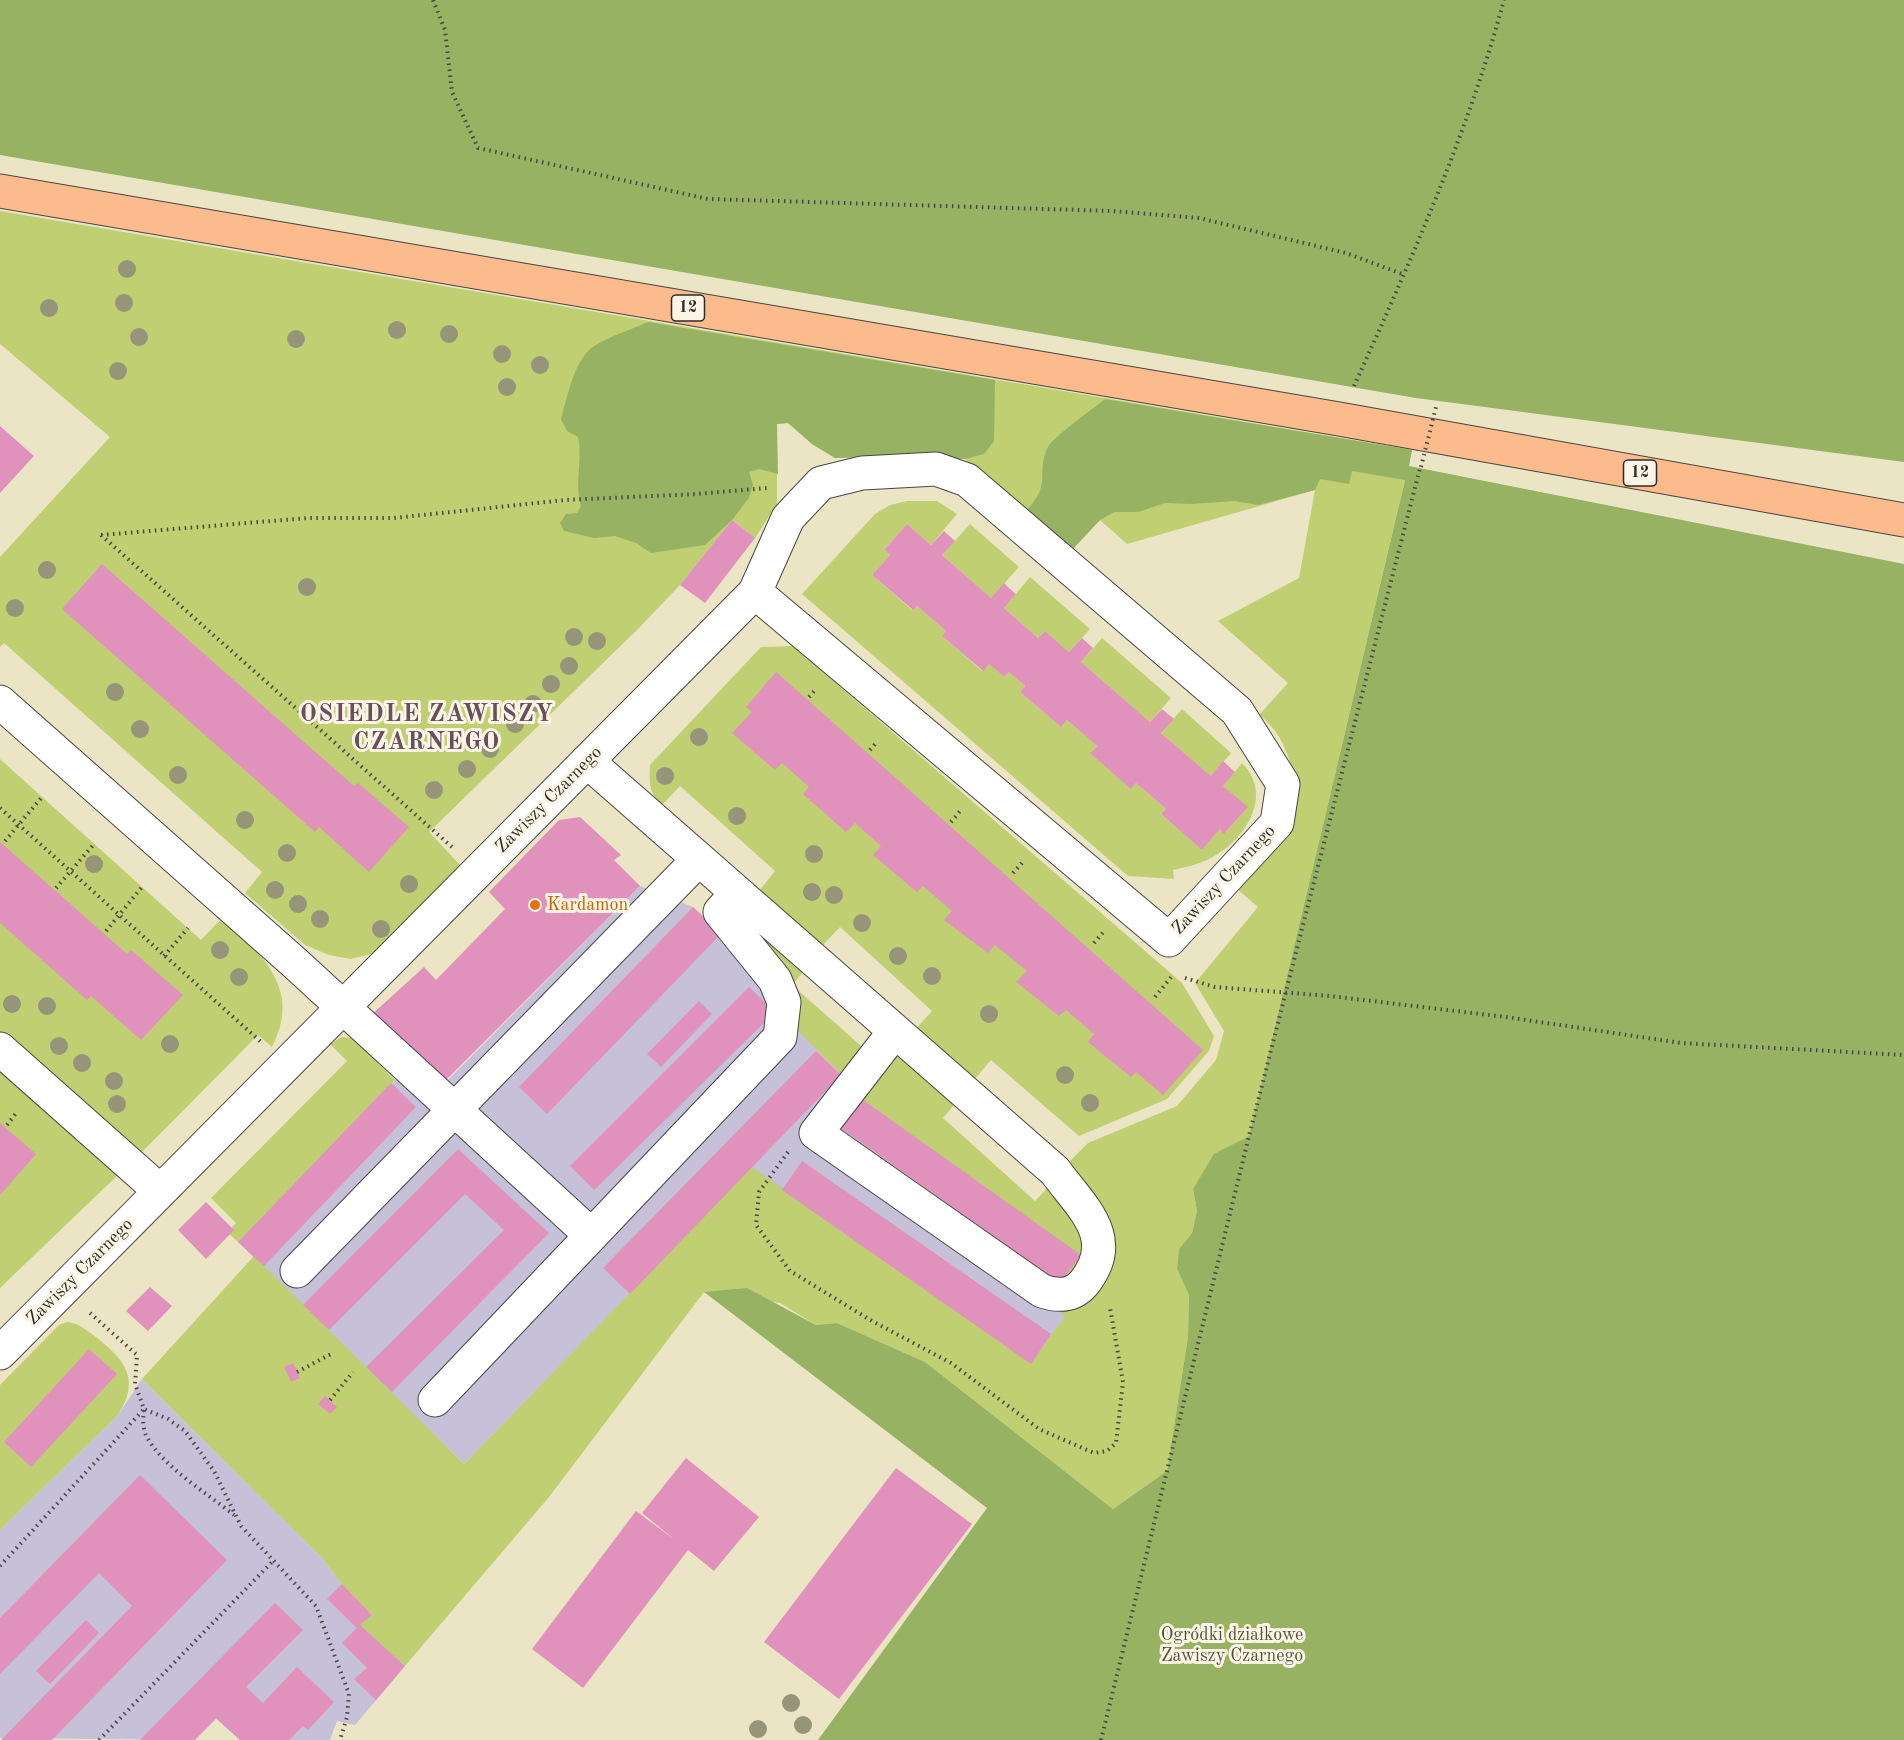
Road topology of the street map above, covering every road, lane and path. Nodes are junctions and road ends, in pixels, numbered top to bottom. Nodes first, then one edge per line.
1 (433, 0) edge
2 (1504, 0) edge
3 (0, 191) edge
4 (1405, 275) junction
5 (1437, 403) dead end
6 (1339, 419) junction
7 (820, 483) junction
8 (1904, 520) edge
9 (766, 601) junction
10 (0, 702) edge
11 (587, 761) junction
12 (42, 797) dead end
13 (0, 808) edge
14 (18, 824) junction
15 (5, 841) dead end
16 (94, 844) dead end
17 (699, 859) junction
18 (70, 871) junction
19 (477, 872) junction
20 (142, 887) dead end
21 (56, 888) dead end
22 (737, 893) junction
23 (119, 915) junction
24 (188, 928) dead end
25 (106, 931) dead end
26 (165, 956) junction
27 (1177, 971) dead end
28 (1185, 978) dead end
29 (1286, 993) junction
30 (1155, 997) dead end
31 (342, 1008) junction
32 (236, 1020) dead end
33 (895, 1032) junction
34 (0, 1049) edge
35 (1904, 1055) edge
36 (454, 1110) junction
37 (18, 1112) dead end
38 (7, 1125) dead end
39 (816, 1133) junction
40 (160, 1191) junction
41 (591, 1235) junction
42 (297, 1271) dead end
43 (63, 1289) junction
44 (1110, 1305) dead end
45 (0, 1353) edge
46 (331, 1354) dead end
47 (297, 1371) dead end
48 (353, 1372) dead end
49 (330, 1400) dead end
50 (435, 1400) dead end
51 (144, 1409) junction
52 (234, 1515) junction
53 (273, 1561) junction
54 (0, 1566) edge
55 (99, 1740) edge
56 (340, 1740) edge
57 (1101, 1740) edge

1 - 4 path
2 - 4 path
3 - 6 main road, 12
4 - 6 path
5 - 29 path, bridge
6 - 8 main road, 12
7 - 9 street, Zawiszy Czarnego
7 - 9 street, Zawiszy Czarnego
7 - 19 path
9 - 11 street, Zawiszy Czarnego
10 - 31 street
11 - 17 street
11 - 19 street, Zawiszy Czarnego
12 - 14 path
13 - 14 path
14 - 15 path
14 - 18 path
16 - 18 path
17 - 22 street
17 - 36 street
18 - 21 path
18 - 23 path
19 - 31 street, Zawiszy Czarnego
20 - 23 path
22 - 33 street
22 - 41 street
23 - 25 path
23 - 26 path
24 - 26 path
26 - 32 path
27 - 30 path
28 - 29 path
29 - 35 path
29 - 57 path
31 - 36 street
31 - 40 street, Zawiszy Czarnego
33 - 39 street
33 - 39 street
34 - 40 street
36 - 41 street
36 - 42 street
37 - 38 path
39 - 44 path
40 - 43 street, Zawiszy Czarnego
41 - 50 street
43 - 45 street, Zawiszy Czarnego
43 - 51 path
46 - 47 path
48 - 49 path
51 - 52 path
51 - 52 path
51 - 54 path
52 - 53 path
53 - 55 path
53 - 56 path

